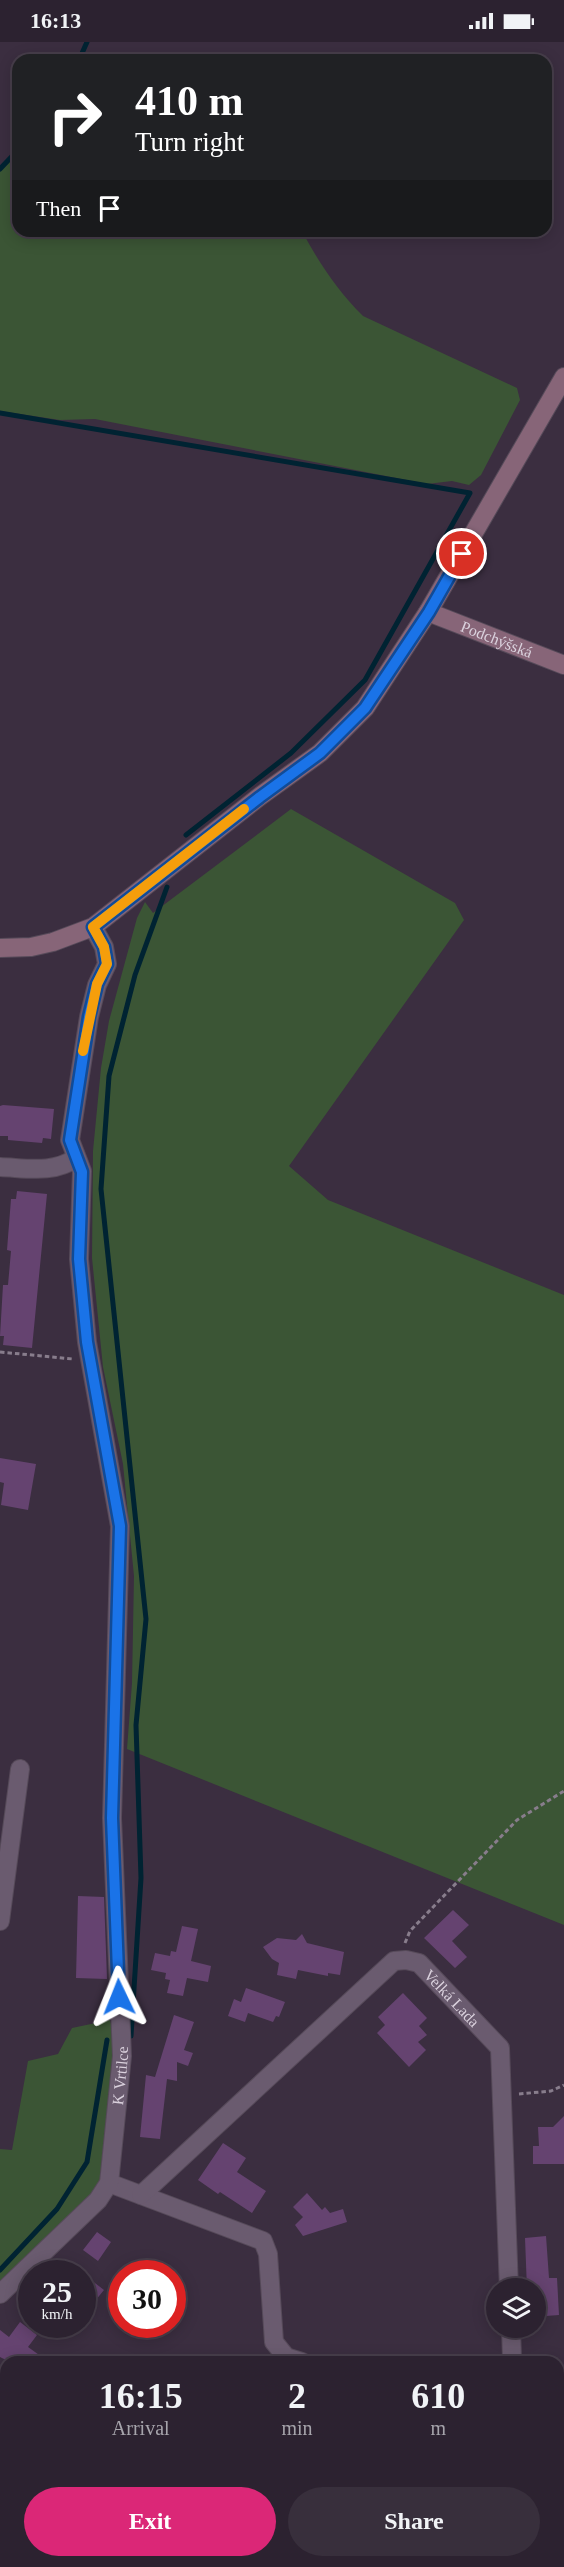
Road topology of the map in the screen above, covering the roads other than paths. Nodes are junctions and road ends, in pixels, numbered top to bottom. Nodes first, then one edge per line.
1 (564, 377) edge
2 (429, 612) junction
3 (564, 665) edge
4 (93, 927) junction
5 (0, 948) edge
6 (76, 1158) junction
7 (0, 1167) edge
8 (20, 1768) dead end
9 (0, 1921) edge
10 (109, 2183) junction
11 (141, 2195) junction
12 (509, 2278) edge
13 (0, 2294) edge
14 (511, 2338) edge
15 (285, 2356) edge
16 (512, 2356) edge

1 - 2 street
2 - 3 street, Podchýšská
2 - 4 street
4 - 5 street
4 - 6 street, K Vrtilce
6 - 7 street
6 - 10 street, K Vrtilce
8 - 9 street
10 - 11 street
10 - 13 street
11 - 12 street, Velká Lada
11 - 15 street
14 - 16 street

